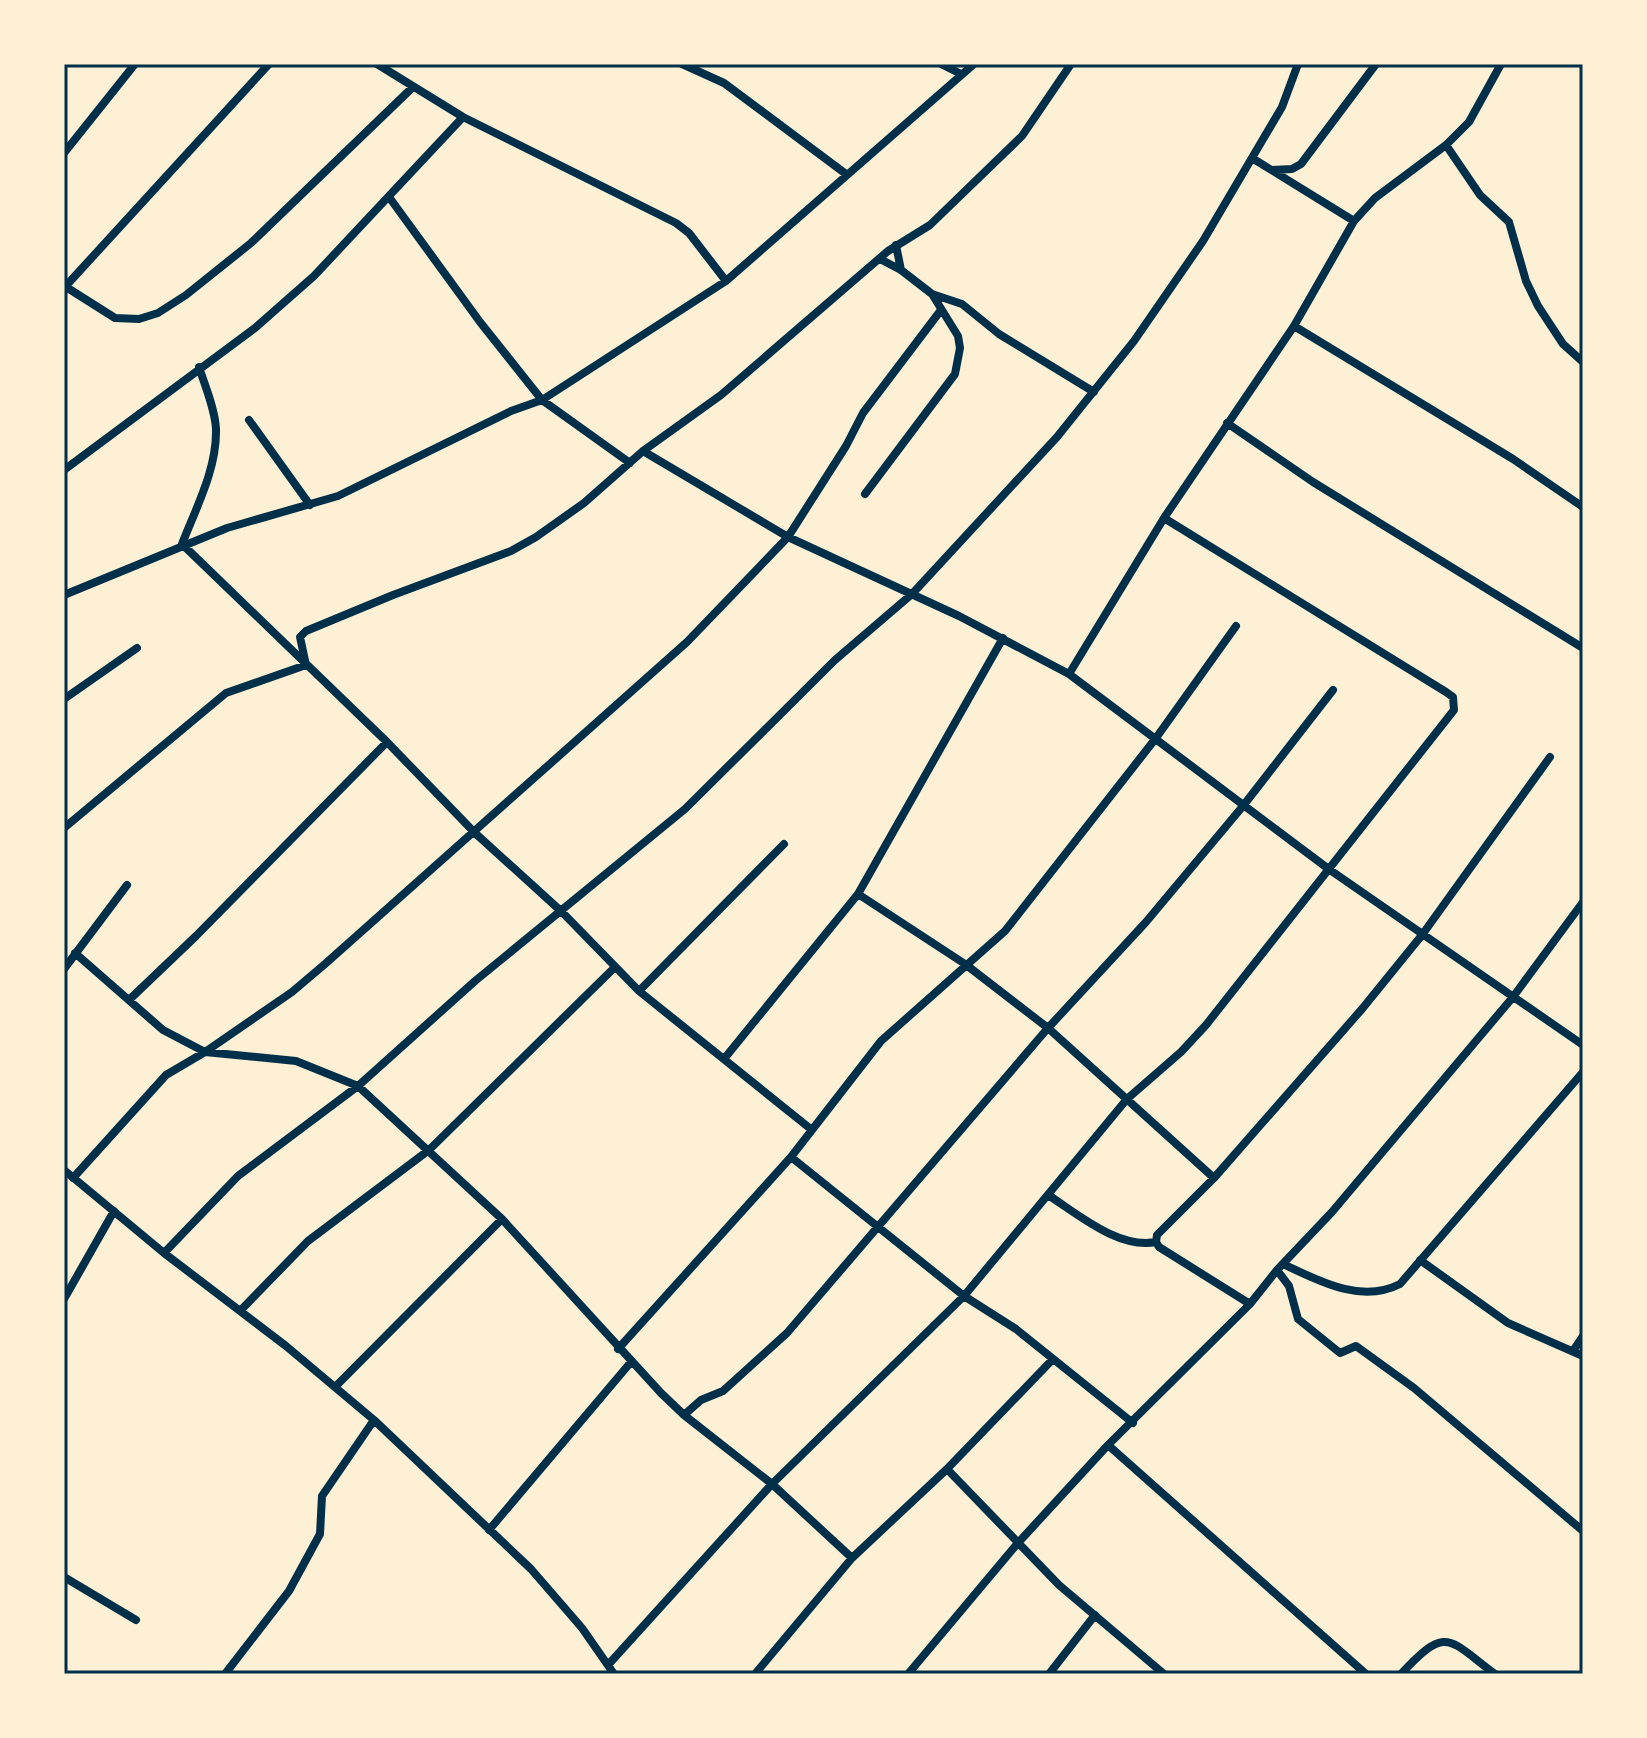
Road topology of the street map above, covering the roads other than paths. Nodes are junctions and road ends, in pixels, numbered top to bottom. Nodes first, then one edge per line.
1 (135, 64) edge
2 (269, 64) edge
3 (377, 64) edge
4 (682, 64) edge
5 (941, 64) edge
6 (974, 64) edge
7 (1071, 64) edge
8 (1298, 64) edge
9 (1376, 64) edge
10 (1501, 64) edge
11 (961, 74) junction
12 (413, 87) junction
13 (463, 117) junction
14 (1446, 145) junction
15 (64, 153) edge
16 (1252, 158) junction
17 (1272, 170) junction
18 (846, 174) junction
19 (389, 197) junction
20 (1354, 221) junction
21 (896, 245) junction
22 (880, 259) junction
23 (901, 270) junction
24 (726, 281) junction
25 (65, 288) edge
26 (932, 294) junction
27 (941, 310) junction
28 (1294, 326) junction
29 (1583, 362) edge
30 (199, 367) junction
31 (1094, 392) junction
32 (542, 400) junction
33 (249, 420) dead end
34 (1227, 423) junction
35 (643, 451) junction
36 (630, 463) junction
37 (64, 470) edge
38 (865, 494) dead end
39 (310, 505) junction
40 (1583, 507) edge
41 (1164, 518) junction
42 (788, 537) junction
43 (182, 544) junction
44 (912, 594) junction
45 (64, 595) edge
46 (1236, 626) dead end
47 (1003, 638) junction
48 (137, 648) dead end
49 (1583, 648) edge
50 (306, 665) junction
51 (1069, 674) junction
52 (1333, 690) dead end
53 (64, 699) edge
54 (1156, 738) junction
55 (387, 742) junction
56 (1550, 757) dead end
57 (1243, 806) junction
58 (64, 828) edge
59 (475, 833) junction
60 (784, 844) dead end
61 (1330, 870) junction
62 (127, 885) dead end
63 (858, 894) junction
64 (1583, 902) edge
65 (562, 912) junction
66 (1422, 935) junction
67 (75, 953) junction
68 (965, 964) junction
69 (614, 968) junction
70 (64, 969) edge
71 (639, 991) junction
72 (1513, 997) junction
73 (129, 1000) junction
74 (1048, 1028) junction
75 (1583, 1045) edge
76 (205, 1052) junction
77 (724, 1059) junction
78 (1583, 1072) edge
79 (358, 1086) junction
80 (1127, 1099) junction
81 (812, 1130) junction
82 (429, 1150) junction
83 (791, 1157) junction
84 (64, 1170) edge
85 (73, 1178) junction
86 (1214, 1178) junction
87 (1048, 1195) junction
88 (114, 1211) junction
89 (502, 1219) junction
90 (877, 1228) junction
91 (1156, 1242) junction
92 (164, 1253) junction
93 (1420, 1260) junction
94 (1280, 1267) junction
95 (964, 1296) junction
96 (64, 1299) edge
97 (1250, 1304) junction
98 (240, 1311) junction
99 (1583, 1336) edge
100 (618, 1349) junction
101 (1573, 1351) junction
102 (1583, 1356) edge
103 (1053, 1359) junction
104 (631, 1362) junction
105 (336, 1386) junction
106 (684, 1415) junction
107 (374, 1420) junction
108 (1133, 1423) junction
109 (1108, 1445) junction
110 (947, 1469) junction
111 (772, 1484) junction
112 (489, 1530) junction
113 (1583, 1531) edge
114 (1017, 1544) junction
115 (852, 1558) junction
116 (64, 1577) edge
117 (1095, 1615) junction
118 (136, 1620) dead end
119 (608, 1665) junction
120 (225, 1674) edge
121 (614, 1674) edge
122 (755, 1674) edge
123 (908, 1674) edge
124 (1049, 1674) edge
125 (1164, 1674) edge
126 (1366, 1674) edge
127 (1401, 1674) edge
128 (1495, 1674) edge

1 - 15 street
2 - 25 street
3 - 12 street
4 - 18 street
5 - 11 street
6 - 11 street
7 - 21 street
8 - 16 street
9 - 17 street
10 - 14 street
11 - 18 street
12 - 13 street
12 - 25 street
13 - 19 street
13 - 24 street
14 - 20 street
14 - 29 street
16 - 17 street
16 - 31 street
17 - 20 street
18 - 24 street
19 - 30 street
19 - 32 street
20 - 28 street
21 - 22 street
21 - 23 street
22 - 23 street
22 - 35 street
23 - 26 street
24 - 32 street
26 - 27 street
26 - 31 street
27 - 38 street
27 - 42 street
28 - 34 street
28 - 40 street
30 - 37 street
30 - 43 street
31 - 44 street
32 - 36 street
32 - 39 street
33 - 39 street
34 - 41 street
34 - 49 street
35 - 36 street
35 - 42 street
36 - 50 street
39 - 43 street
41 - 51 street
41 - 61 street
42 - 44 street
42 - 59 street
43 - 45 street
43 - 50 street
44 - 47 street
44 - 65 street
46 - 54 street
47 - 51 street
47 - 63 street
48 - 53 street
50 - 55 street
50 - 58 street
51 - 54 street
52 - 57 street
54 - 57 street
54 - 68 street
55 - 59 street
55 - 73 street
56 - 66 street
57 - 61 street
57 - 74 street
59 - 65 street
59 - 76 street
60 - 71 street
61 - 66 street
61 - 80 street
62 - 67 street
63 - 68 street
63 - 77 street
64 - 72 street
65 - 69 street
65 - 79 street
66 - 72 street
66 - 86 street
67 - 70 street
67 - 73 street
68 - 74 street
68 - 81 street
69 - 71 street
69 - 82 street
71 - 77 street
72 - 75 street
72 - 94 street
73 - 76 street
74 - 80 street
74 - 90 street
76 - 79 street
76 - 85 street
77 - 81 street
78 - 93 street
79 - 82 street
79 - 92 street
80 - 86 street
80 - 87 street
81 - 83 street
82 - 89 street
82 - 98 street
83 - 90 street
83 - 100 street
84 - 85 street
85 - 88 street
86 - 91 street
87 - 91 street
87 - 95 street
88 - 92 street
88 - 96 street
89 - 100 street
89 - 105 street
90 - 95 street
90 - 106 street
91 - 97 street
92 - 98 street
93 - 94 street
93 - 101 street
94 - 97 street
94 - 113 street
95 - 103 street
95 - 111 street
97 - 108 street
98 - 105 street
99 - 101 street
100 - 104 street
101 - 102 street
103 - 108 street
103 - 110 street
104 - 106 street
104 - 112 street
105 - 107 street
106 - 111 street
107 - 112 street
107 - 120 street
108 - 109 street
109 - 114 street
109 - 126 street
110 - 114 street
110 - 115 street
111 - 115 street
111 - 119 street
112 - 119 street
114 - 117 street
114 - 123 street
115 - 122 street
116 - 118 street
117 - 124 street
117 - 125 street
119 - 121 street
127 - 128 street

